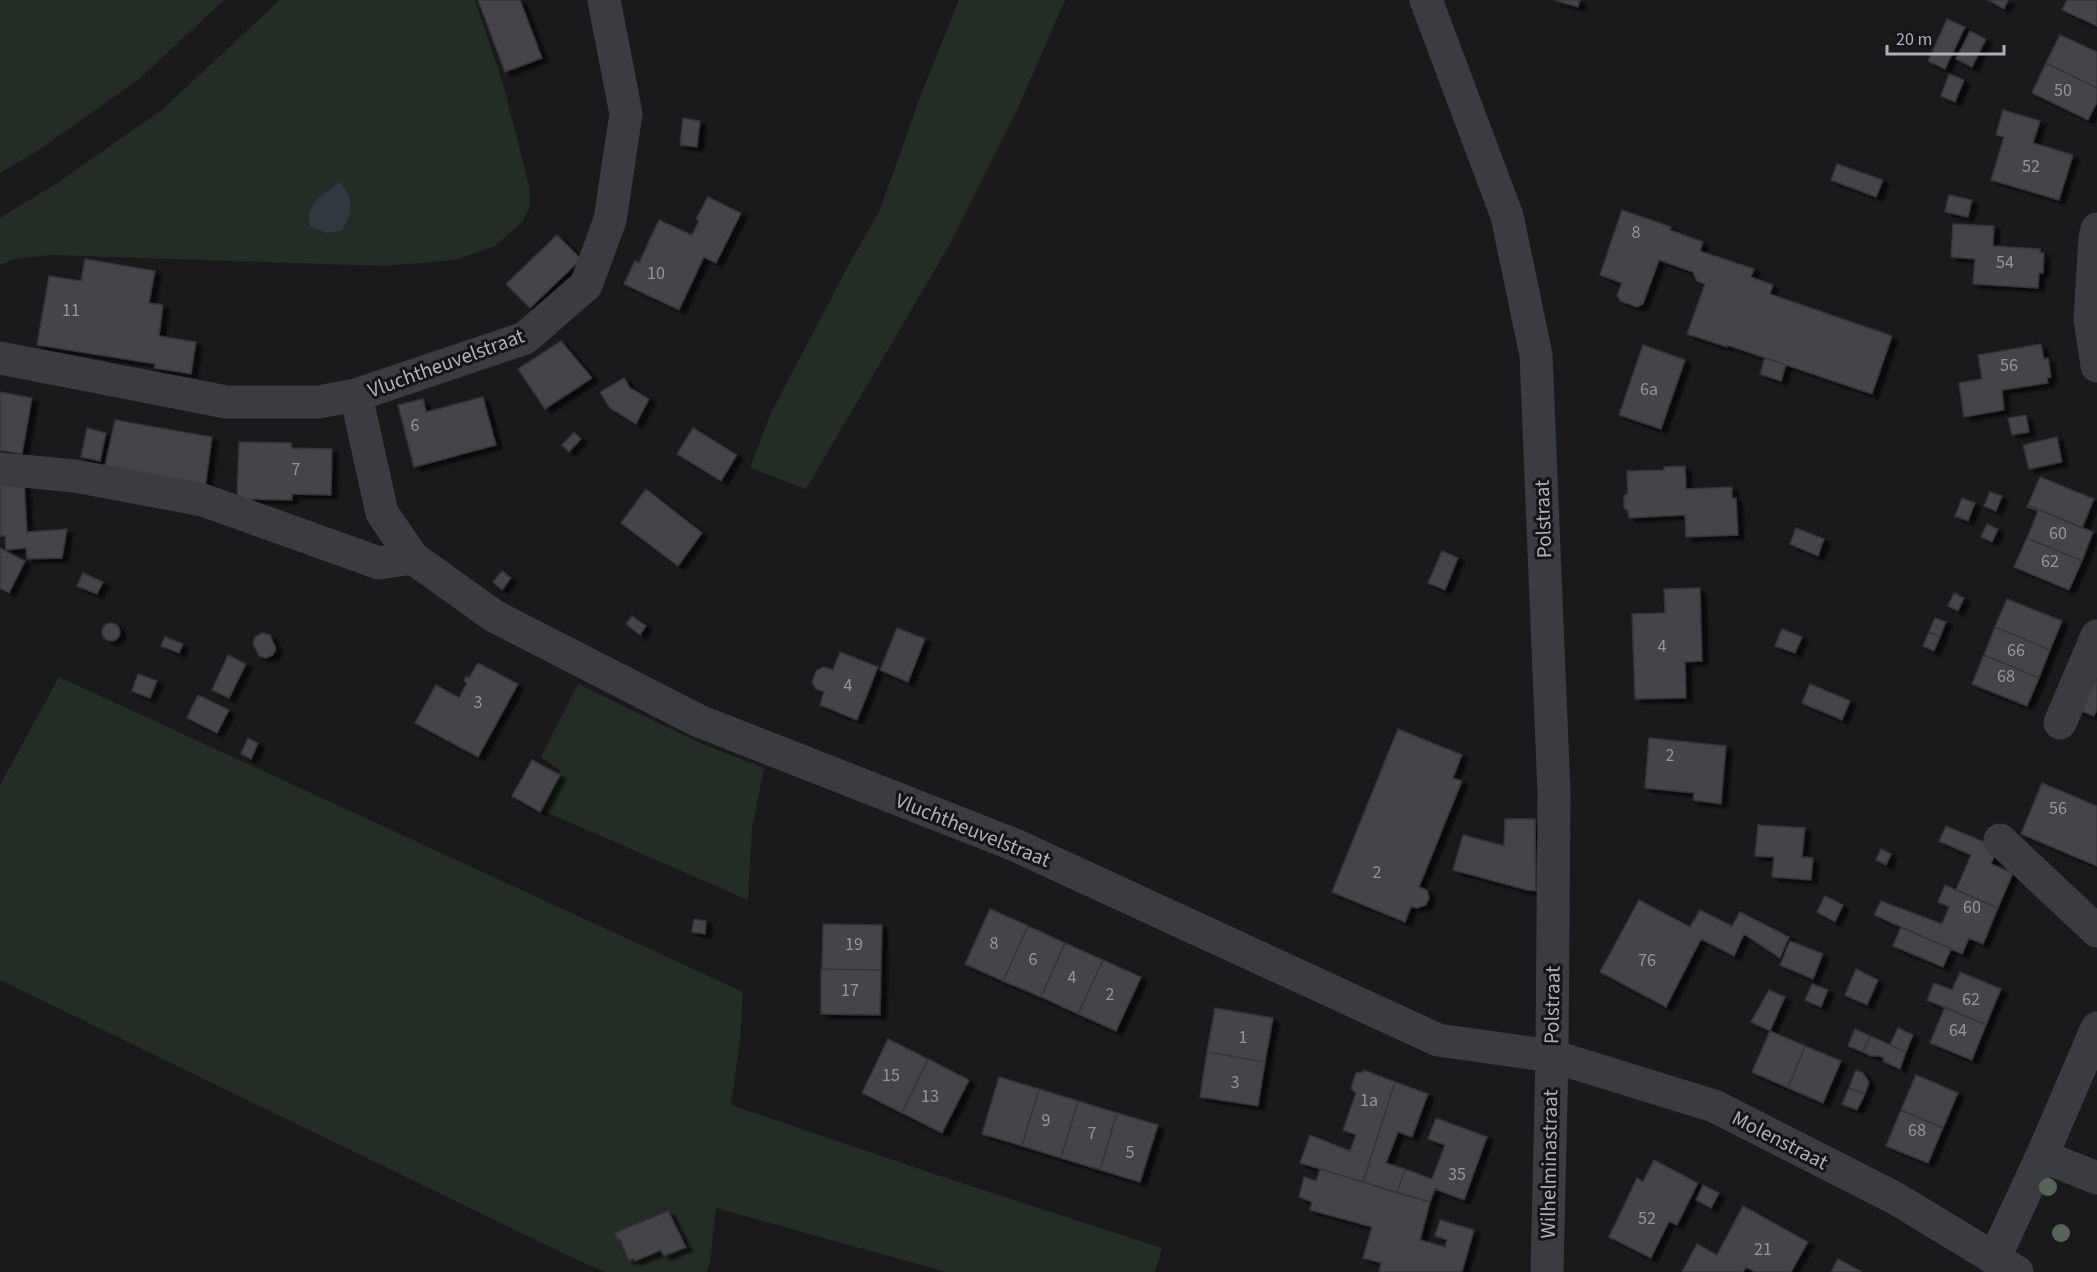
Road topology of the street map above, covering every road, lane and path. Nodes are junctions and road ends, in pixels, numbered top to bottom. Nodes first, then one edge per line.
1 (604, 0) edge
2 (1426, 0) edge
3 (2097, 229) edge
4 (0, 358) edge
5 (2097, 366) edge
6 (356, 395) junction
7 (0, 469) edge
8 (413, 558) junction
9 (2097, 636) edge
10 (2060, 723) dead end
11 (2000, 840) dead end
12 (2097, 931) edge
13 (2097, 1028) edge
14 (1552, 1056) junction
15 (2042, 1156) junction
16 (2097, 1178) edge
17 (2005, 1266) edge
18 (1547, 1272) edge

1 - 6 street, Vluchtheuvelstraat
2 - 14 street, Polstraat
3 - 5 street
4 - 6 street, Vluchtheuvelstraat
6 - 8 street, Vluchtheuvelstraat
7 - 8 street
8 - 14 street, Vluchtheuvelstraat
9 - 10 street
11 - 12 street
13 - 15 street, Molenstraat
14 - 17 street, Molenstraat
14 - 18 street, Wilhelminastraat
15 - 16 street
15 - 17 street, Molenstraat

